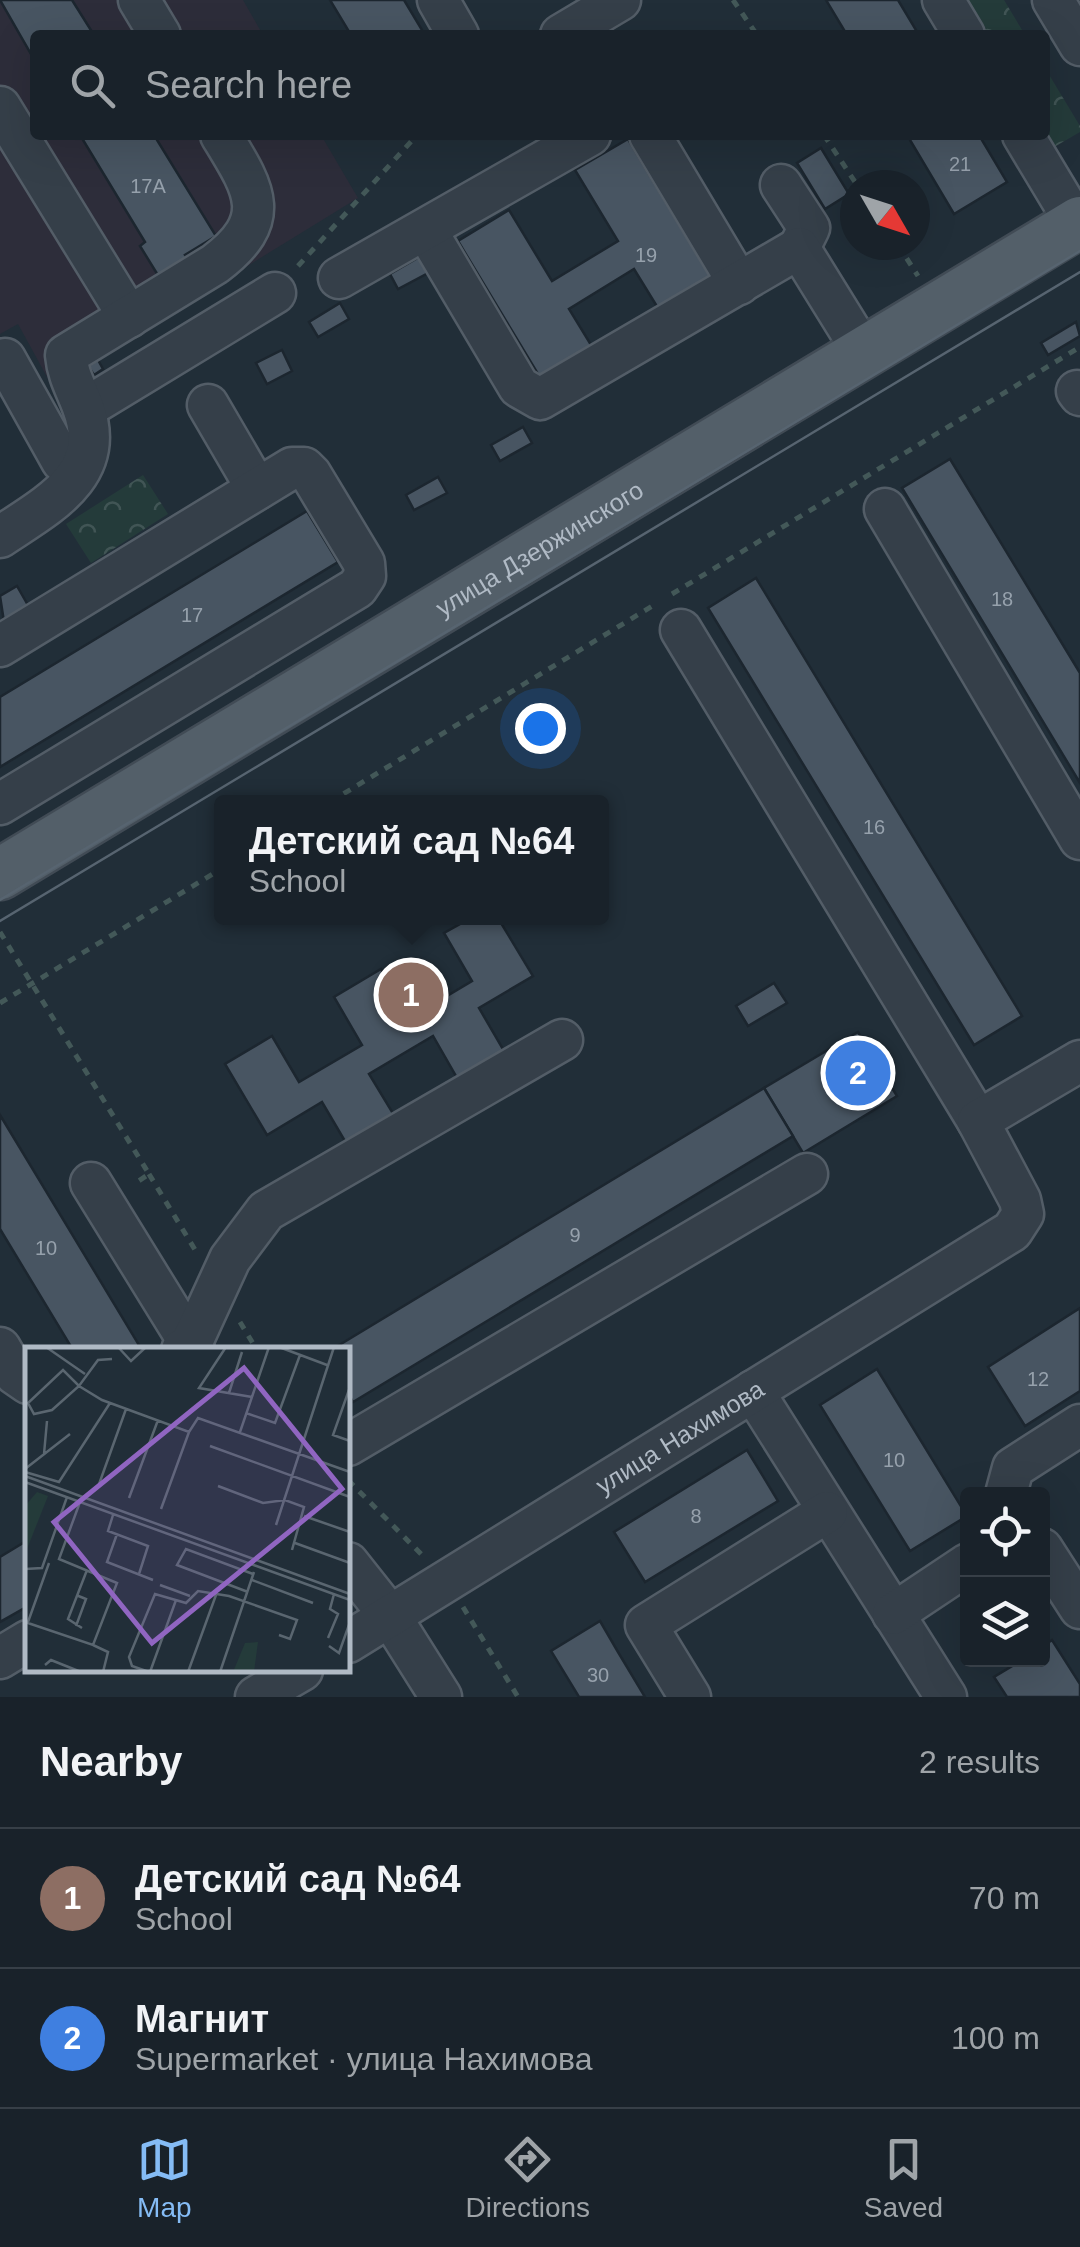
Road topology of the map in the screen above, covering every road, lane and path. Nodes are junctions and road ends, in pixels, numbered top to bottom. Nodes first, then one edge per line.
1 (138, 0) edge
2 (438, 0) edge
3 (620, 0) edge
4 (733, 0) edge
5 (943, 0) edge
6 (1052, 0) edge
7 (157, 30) edge
8 (455, 30) edge
9 (570, 30) edge
10 (754, 30) edge
11 (961, 30) edge
12 (1080, 45) edge
13 (0, 107) edge
14 (223, 140) edge
15 (412, 140) edge
16 (581, 140) edge
17 (653, 140) edge
18 (827, 140) edge
19 (1026, 140) edge
20 (847, 170) edge
21 (781, 185) dead end
22 (1078, 224) edge
23 (426, 230) junction
24 (799, 248) junction
25 (908, 260) edge
26 (339, 278) dead end
27 (739, 284) junction
28 (928, 290) dead end
29 (275, 292) joint
30 (128, 317) junction
31 (1080, 346) edge
32 (864, 354) junction
33 (5, 360) dead end
34 (81, 403) junction
35 (208, 405) dead end
36 (38, 419) junction
37 (62, 461) dead end
38 (257, 489) junction
39 (886, 509) dead end
40 (0, 538) edge
41 (680, 630) dead end
42 (0, 646) edge
43 (342, 795) edge
44 (0, 804) edge
45 (1080, 839) edge
46 (214, 872) edge
47 (0, 874) edge
48 (0, 932) edge
49 (30, 985) junction
50 (0, 1003) edge
51 (562, 1040) dead end
52 (1080, 1061) edge
53 (978, 1121) junction
54 (807, 1174) dead end
55 (97, 1193) joint
56 (188, 1347) edge
57 (189, 1347) edge
58 (753, 1392) junction
59 (1080, 1425) edge
60 (350, 1444) edge
61 (350, 1482) edge
62 (1009, 1487) edge
63 (827, 1512) junction
64 (1050, 1561) edge
65 (350, 1566) edge
66 (960, 1569) edge
67 (448, 1581) junction
68 (1080, 1608) edge
69 (894, 1614) junction
70 (390, 1616) junction
71 (350, 1641) edge
72 (25, 1643) edge
73 (0, 1658) edge
74 (299, 1672) edge
75 (256, 1697) edge
76 (441, 1697) edge
77 (518, 1697) edge
78 (690, 1697) edge
79 (946, 1697) edge

1 - 7 street
2 - 8 street
3 - 9 street
4 - 10 path
5 - 11 street
6 - 12 street
13 - 30 street
14 - 30 street
15 - 29 path
16 - 23 street
17 - 27 street
18 - 20 path
19 - 22 street
21 - 24 street
22 - 32 main road, улица Дзержинского
23 - 26 street
23 - 27 street
24 - 27 street
24 - 32 street
25 - 28 path
29 - 34 street
30 - 34 street
31 - 43 path
32 - 47 main road, улица Дзержинского
33 - 36 street
34 - 36 street
34 - 40 street
35 - 38 street
36 - 37 street
38 - 42 street
38 - 44 street
39 - 45 street
41 - 53 street
46 - 49 path
48 - 49 path
49 - 50 path
49 - 55 path
51 - 57 street
52 - 53 street
53 - 58 street, улица Нахимова
54 - 60 street
55 - 56 street
58 - 63 street
58 - 67 street, улица Нахимова
59 - 62 street
61 - 67 path
63 - 69 street
63 - 78 street
64 - 68 street
65 - 70 street
66 - 69 street
67 - 70 street, улица Нахимова
67 - 77 path
69 - 79 street
70 - 71 street, улица Нахимова
70 - 76 street
72 - 73 street
74 - 75 street

